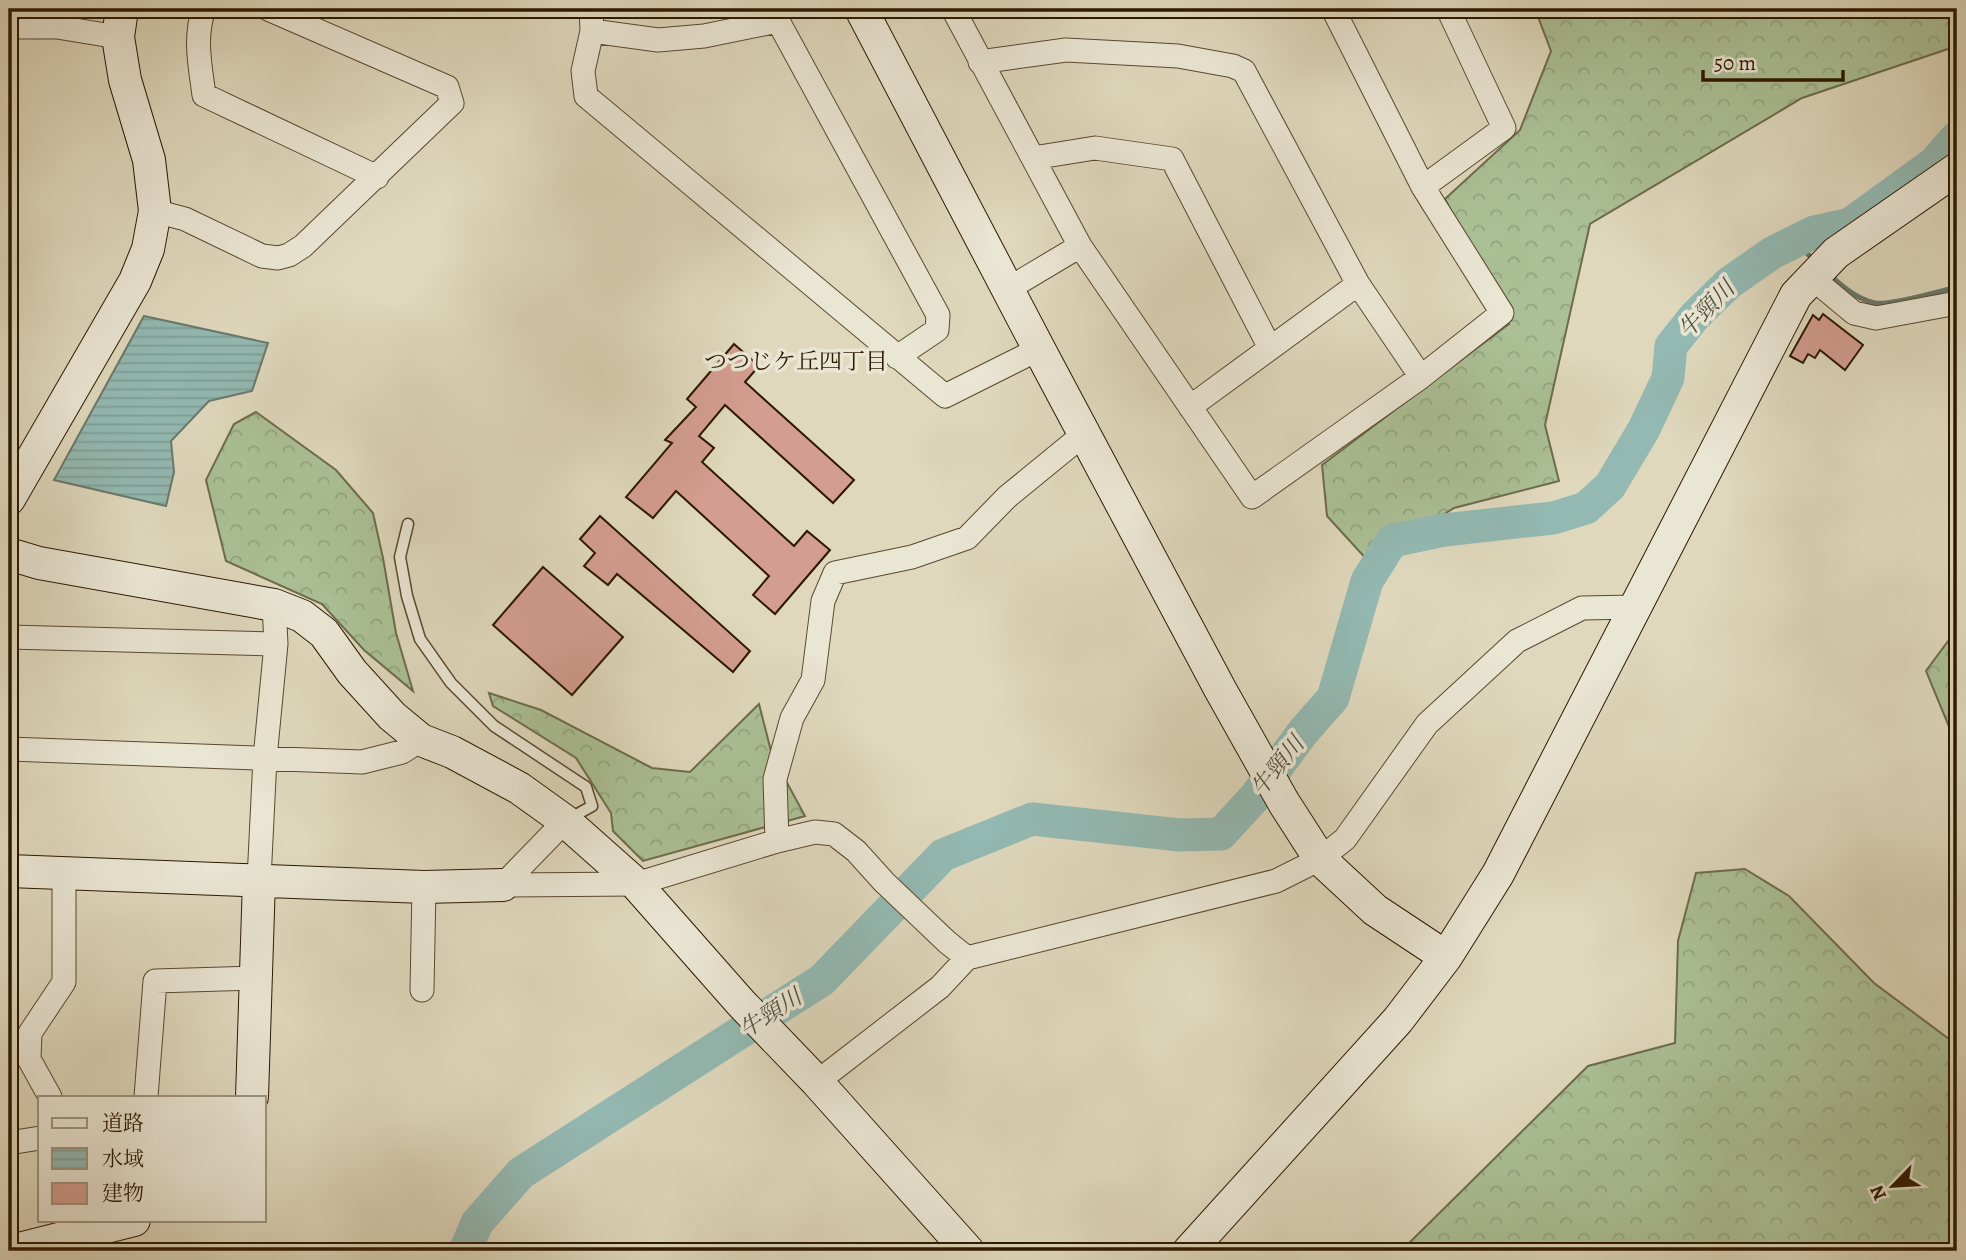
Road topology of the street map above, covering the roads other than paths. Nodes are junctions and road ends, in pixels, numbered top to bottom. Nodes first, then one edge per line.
1 (204, 9) edge
2 (268, 9) edge
3 (861, 9) edge
4 (953, 9) edge
5 (1333, 9) edge
6 (1448, 9) edge
7 (776, 15) edge
8 (592, 20) edge
9 (120, 23) edge
10 (9, 27) edge
11 (980, 62) junction
12 (1033, 158) junction
13 (1957, 169) edge
14 (377, 177) junction
15 (1423, 187) junction
16 (155, 211) junction
17 (1080, 246) junction
18 (1812, 278) junction
19 (1357, 284) junction
20 (1008, 289) junction
21 (1957, 303) edge
22 (1270, 348) junction
23 (1038, 349) junction
24 (897, 357) junction
25 (1420, 377) junction
26 (1190, 407) junction
27 (1084, 434) junction
28 (9, 499) edge
29 (408, 524) dead end
30 (9, 554) edge
31 (274, 605) junction
32 (1636, 607) junction
33 (9, 637) edge
34 (276, 643) junction
35 (421, 740) junction
36 (9, 749) edge
37 (265, 758) junction
38 (565, 821) junction
39 (777, 841) junction
40 (1320, 859) junction
41 (9, 871) edge
42 (64, 872) junction
43 (259, 880) junction
44 (636, 884) junction
45 (503, 885) junction
46 (424, 887) junction
47 (1446, 957) junction
48 (967, 958) junction
49 (257, 978) junction
50 (422, 990) dead end
51 (817, 1082) junction
52 (49, 1096) edge
53 (146, 1096) edge
54 (252, 1096) edge
55 (38, 1138) edge
56 (9, 1143) edge
57 (126, 1222) edge
58 (11, 1251) edge
59 (968, 1251) edge
60 (1189, 1251) edge

1 - 14 street
2 - 14 street
3 - 20 street
4 - 11 street
5 - 15 street
6 - 15 street
7 - 8 street
7 - 24 street
8 - 24 street
9 - 10 street
9 - 16 street
11 - 12 street
11 - 19 street
12 - 17 street
12 - 22 street
13 - 18 street
14 - 16 street
15 - 25 street
16 - 28 street
17 - 20 street
17 - 26 street
18 - 21 street
18 - 32 street
19 - 22 street
19 - 25 street
20 - 23 street
22 - 26 street
23 - 24 street
23 - 27 street
25 - 26 street
27 - 39 street
27 - 40 street
29 - 38 lane
30 - 31 street
31 - 34 street
31 - 35 street
32 - 40 street
32 - 47 street
33 - 34 street
34 - 37 street
35 - 37 street
35 - 38 street
36 - 37 street
37 - 43 street
38 - 44 street
38 - 45 street
39 - 44 street
39 - 48 street
40 - 47 street
40 - 48 street
41 - 42 street
42 - 43 street
42 - 52 street
43 - 46 street
43 - 49 street
44 - 45 street
44 - 51 street
45 - 46 street
46 - 50 street
47 - 60 street
48 - 51 street
49 - 53 street
49 - 54 street
51 - 59 street
55 - 56 street
57 - 58 street

